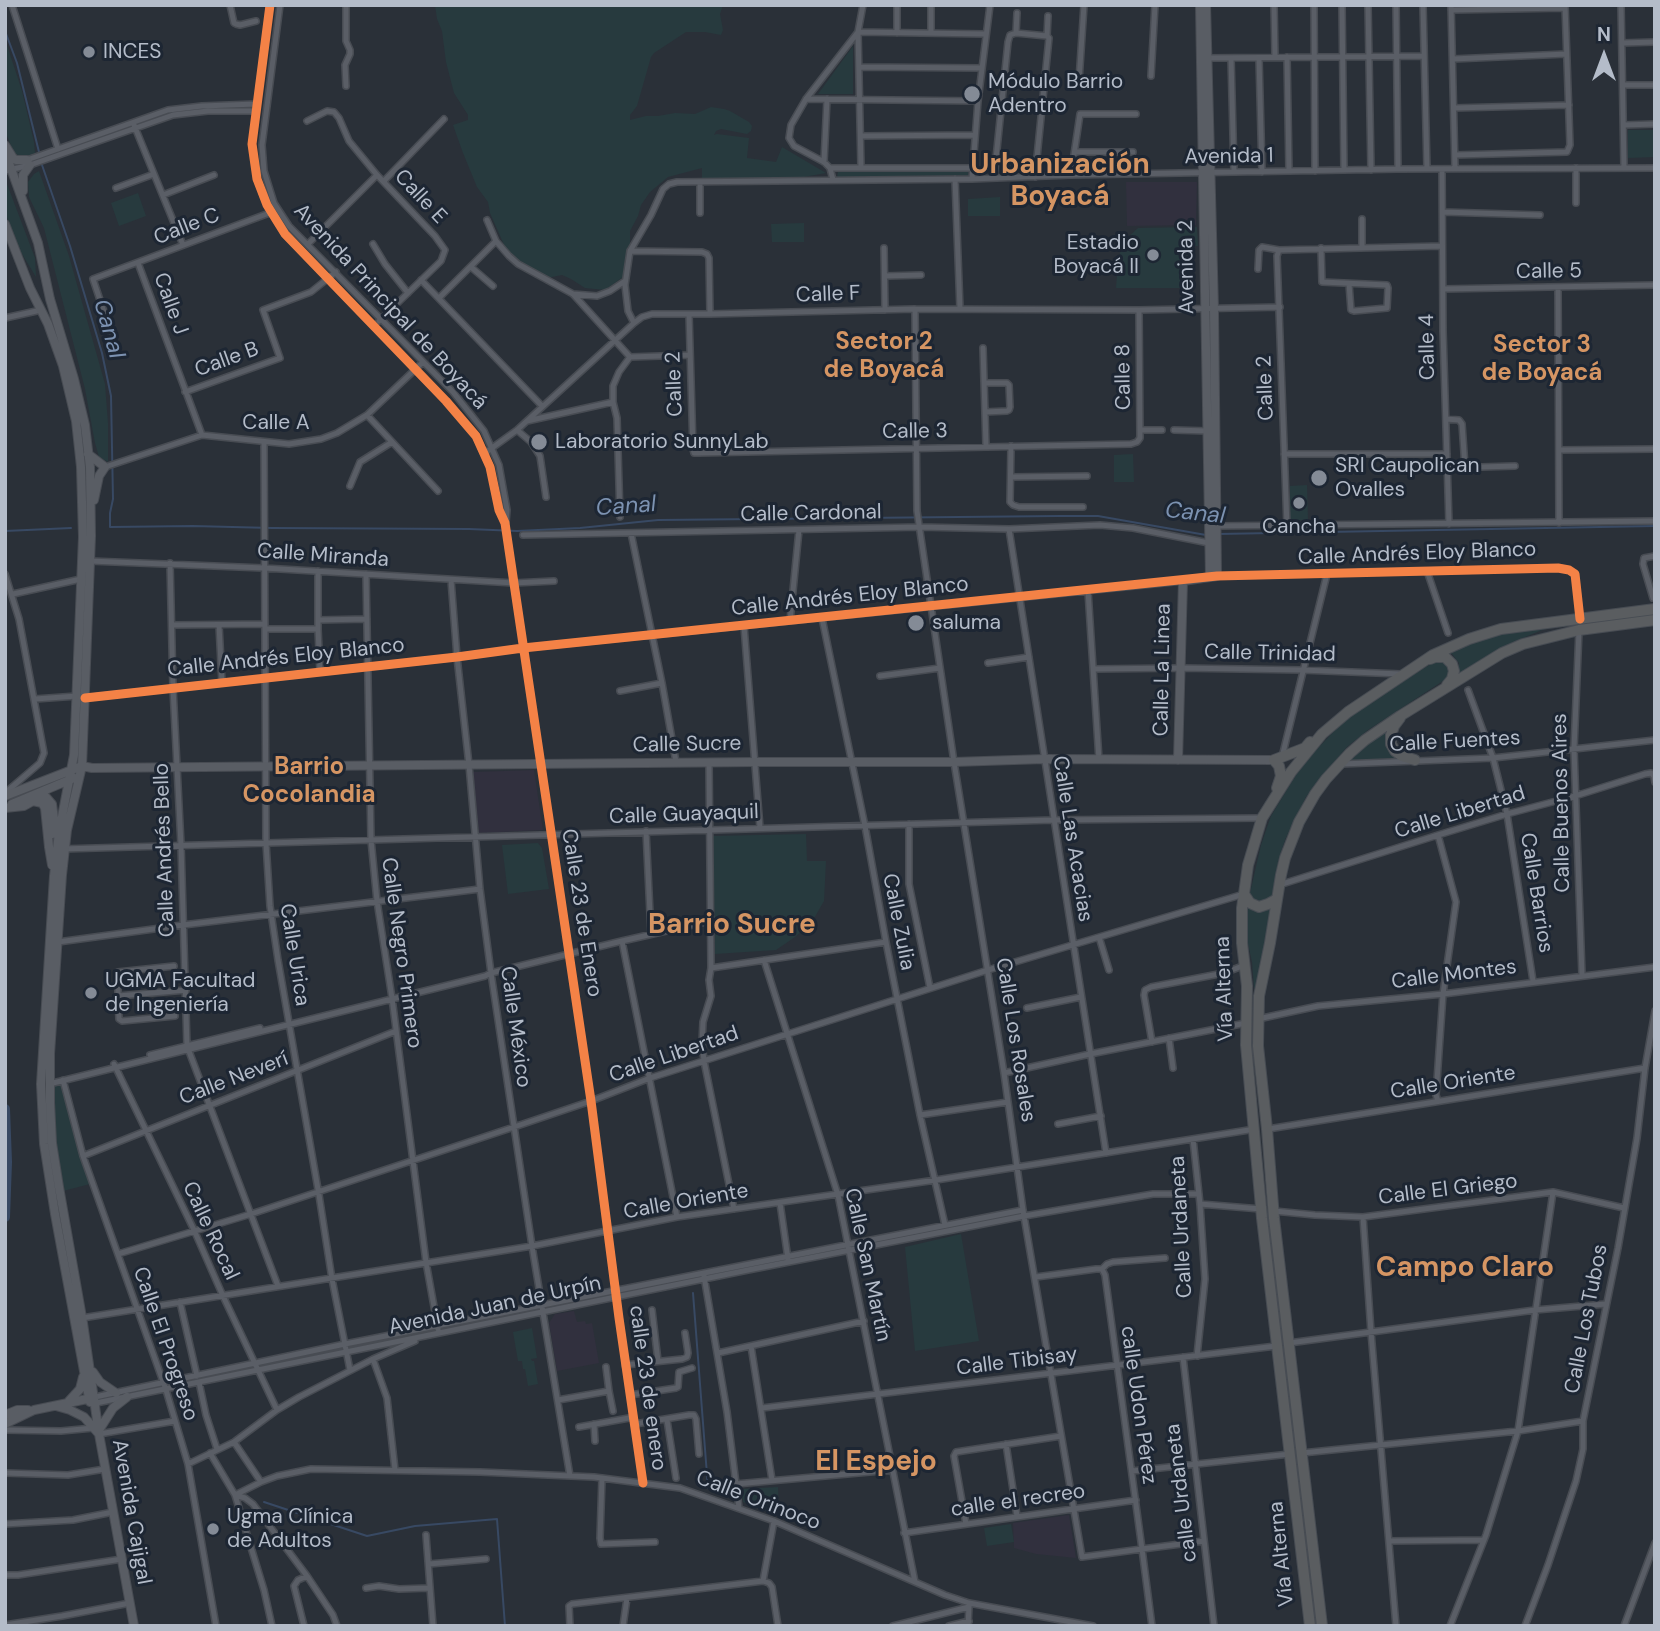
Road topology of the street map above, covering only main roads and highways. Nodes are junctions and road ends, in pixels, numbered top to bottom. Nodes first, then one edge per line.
1 (1200, 5) edge
2 (1206, 5) edge
3 (1204, 58) junction
4 (5, 145) edge
5 (5, 152) edge
6 (8, 170) edge
7 (5, 179) edge
8 (20, 192) junction
9 (24, 204) junction
10 (5, 224) edge
11 (1210, 309) junction
12 (88, 454) junction
13 (91, 513) junction
14 (1214, 527) junction
15 (1183, 581) joint
16 (1655, 609) edge
17 (1655, 620) edge
18 (1579, 624) junction
19 (1424, 661) junction
20 (1442, 690) junction
21 (81, 697) junction
22 (1404, 713) junction
23 (1322, 734) junction
24 (1278, 758) junction
25 (1178, 760) junction
26 (1415, 760) road end
27 (72, 768) junction
28 (82, 770) junction
29 (70, 779) junction
30 (37, 794) junction
31 (5, 795) edge
32 (1273, 802) junction
33 (5, 807) edge
34 (61, 849) junction
35 (54, 874) junction
36 (1244, 894) junction
37 (1277, 899) junction
38 (86, 1367) junction
39 (116, 1393) road end
40 (127, 1397) road end
41 (93, 1400) junction
42 (59, 1405) junction
43 (34, 1410) junction
44 (5, 1415) edge
45 (5, 1424) edge
46 (98, 1431) junction
47 (134, 1626) edge
48 (1310, 1626) edge
49 (1322, 1626) edge

1 - 3 main road, Avenida 2
2 - 3 main road, Avenida 2
3 - 11 main road, Avenida 2
4 - 9 main road
5 - 6 main road
6 - 8 main road
7 - 8 main road
8 - 9 main road
9 - 12 main road
10 - 21 main road
11 - 14 main road, Avenida 2
11 - 14 main road, Avenida 2
12 - 13 main road
12 - 13 main road
13 - 21 main road
14 - 15 main road, Calle Andrés Eloy Blanco
15 - 25 main road, Calle La Linea
16 - 18 highway, Vía Alterna
17 - 18 highway, Vía Alterna
18 - 19 highway, Vía Alterna
18 - 20 highway, Vía Alterna
19 - 20 highway
19 - 23 highway, Vía Alterna
20 - 22 highway, Vía Alterna
21 - 27 main road
21 - 28 main road
22 - 26 highway
22 - 37 highway, Vía Alterna
23 - 24 highway
23 - 32 highway, Vía Alterna
24 - 25 main road, Calle Sucre
24 - 32 highway
25 - 28 main road, Calle Sucre
27 - 28 main road
27 - 29 main road
27 - 31 main road
28 - 29 main road
28 - 34 main road
29 - 30 main road
29 - 34 main road
30 - 33 main road
30 - 34 main road
32 - 36 highway, Vía Alterna
33 - 35 main road
34 - 35 main road
34 - 38 main road
35 - 38 main road
36 - 37 highway
36 - 48 highway, Vía Alterna
37 - 49 highway, Vía Alterna
38 - 39 main road
38 - 41 main road, Avenida Cajigal
38 - 42 main road
40 - 46 main road
41 - 42 main road
41 - 46 main road, Avenida Cajigal
42 - 43 main road
42 - 46 main road
43 - 44 main road
43 - 45 main road
46 - 47 main road, Avenida Cajigal

